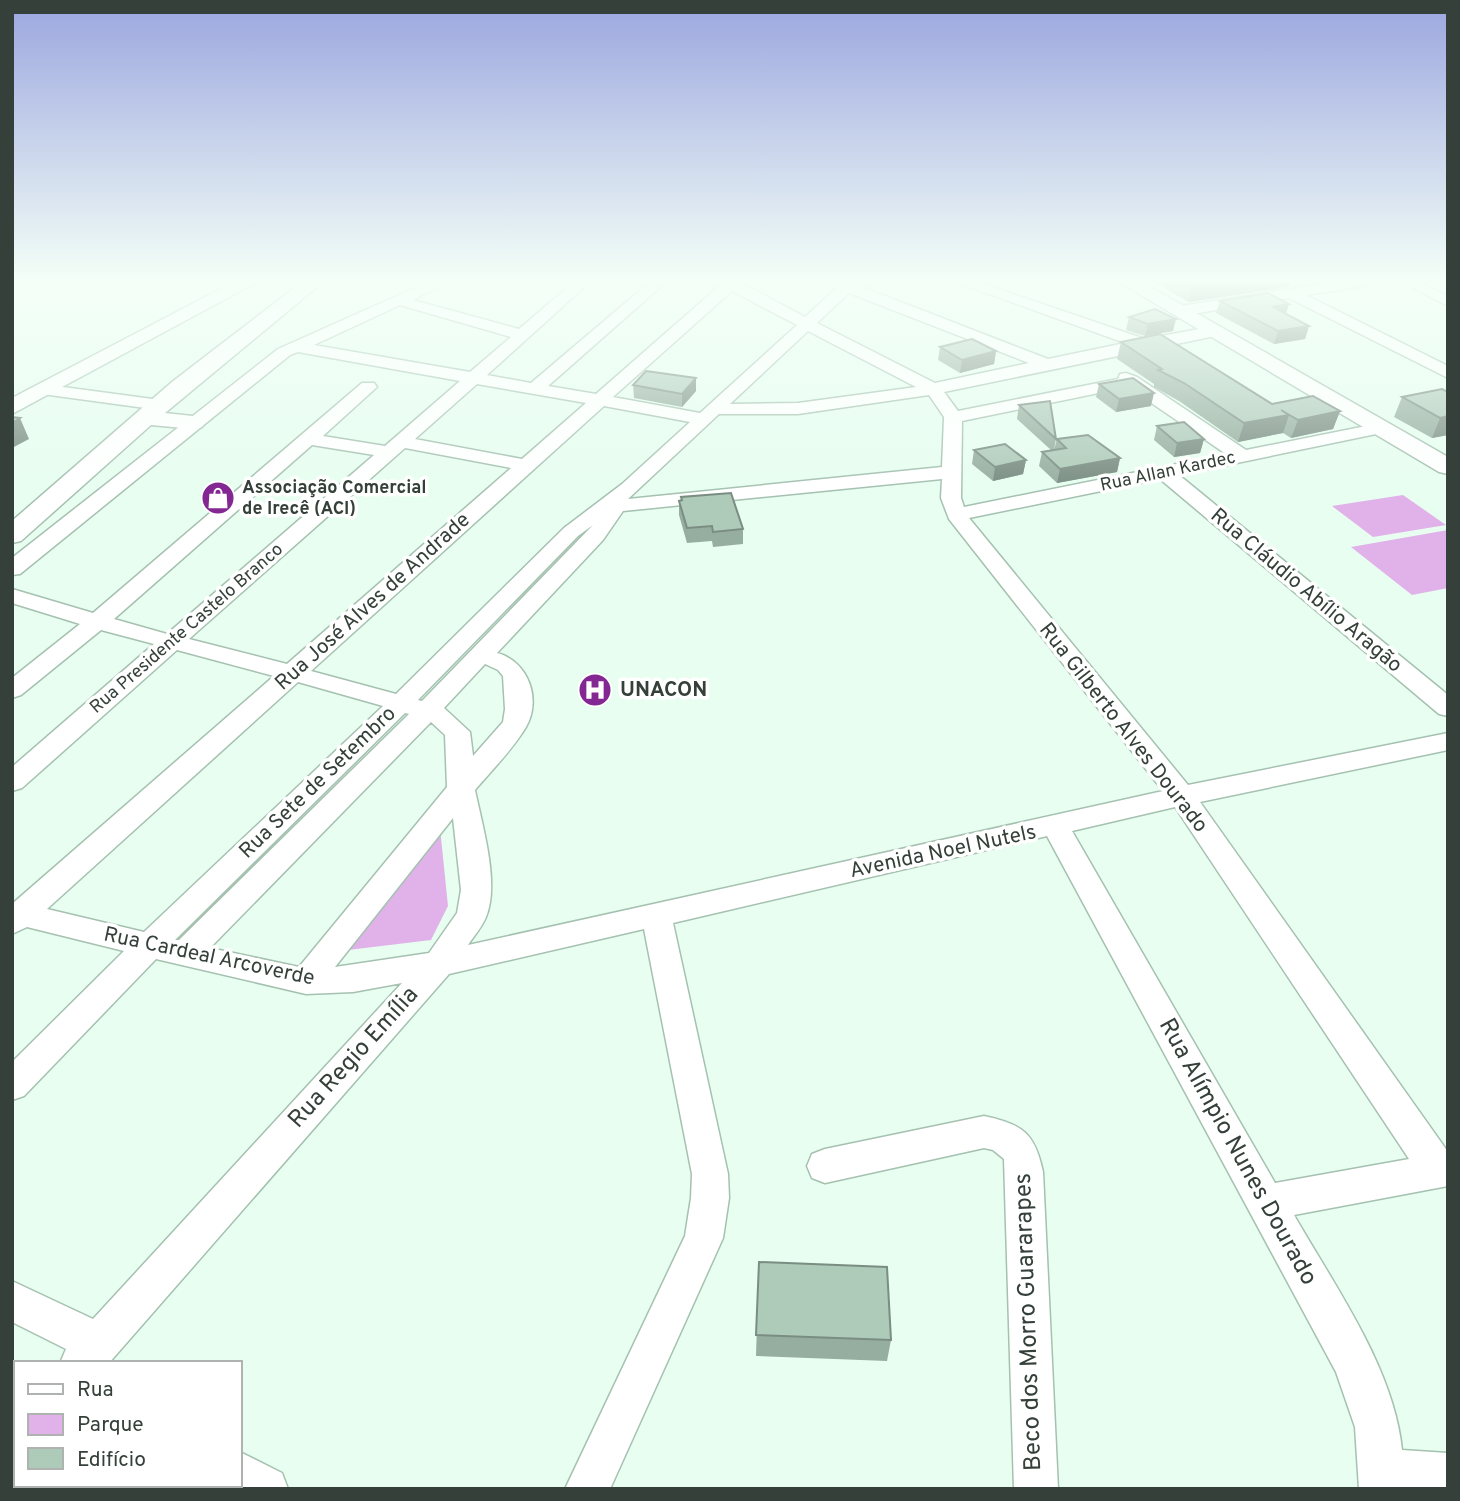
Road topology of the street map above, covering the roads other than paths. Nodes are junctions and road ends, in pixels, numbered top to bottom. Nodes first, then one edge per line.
1 (118, 352) edge
2 (223, 352) edge
3 (286, 352) edge
4 (328, 352) edge
5 (503, 352) edge
6 (577, 352) edge
7 (655, 352) edge
8 (779, 352) edge
9 (860, 352) edge
10 (1017, 352) edge
11 (1108, 352) edge
12 (1251, 352) edge
13 (1407, 352) edge
14 (1093, 355) junction
15 (1047, 364) junction
16 (1448, 373) edge
17 (473, 378) junction
18 (1131, 382) junction
19 (368, 387) dead end
20 (534, 389) junction
21 (933, 389) junction
22 (48, 390) junction
23 (599, 401) junction
24 (12, 407) edge
25 (154, 411) junction
26 (710, 414) junction
27 (953, 417) junction
28 (194, 422) junction
29 (1381, 428) junction
30 (307, 439) junction
31 (396, 447) junction
32 (1242, 456) junction
33 (526, 465) junction
34 (1448, 467) edge
35 (951, 472) junction
36 (1165, 473) junction
37 (617, 500) junction
38 (956, 515) junction
39 (12, 535) edge
40 (12, 569) edge
41 (12, 596) edge
42 (96, 623) junction
43 (172, 641) junction
44 (480, 656) junction
45 (293, 674) junction
46 (12, 690) edge
47 (400, 704) junction
48 (1448, 708) edge
49 (427, 711) junction
50 (1448, 741) edge
51 (12, 782) edge
52 (461, 787) junction
53 (1182, 796) junction
54 (1056, 827) junction
55 (656, 915) junction
56 (17, 918) edge
57 (149, 946) junction
58 (184, 955) junction
59 (439, 964) junction
60 (306, 981) junction
61 (12, 1084) edge
62 (825, 1166) dead end
63 (1443, 1170) edge
64 (1265, 1203) junction
65 (12, 1301) edge
66 (89, 1353) edge
67 (242, 1475) edge
68 (1448, 1475) edge
69 (1381, 1480) edge
70 (267, 1489) edge
71 (587, 1489) edge
72 (1036, 1489) edge

1 - 22 main road
2 - 25 main road
3 - 28 street
4 - 17 street
5 - 17 street, Rua Presidente Castelo Branco
6 - 20 street
7 - 23 street, Rua José Alves de Andrade
8 - 26 street, Rua Sete de Setembro
9 - 21 street
10 - 15 street
11 - 14 street
12 - 29 main road
13 - 16 street
14 - 15 street
14 - 18 street
15 - 21 street
17 - 20 street
17 - 31 street, Rua Presidente Castelo Branco
18 - 27 street
18 - 32 street
19 - 30 street
20 - 23 street
21 - 26 street
21 - 27 street
22 - 24 main road
22 - 25 street
23 - 26 street
23 - 33 street, Rua José Alves de Andrade
25 - 28 main road
25 - 39 main road
26 - 37 street, Rua Sete de Setembro
27 - 35 street
28 - 40 street
29 - 32 street, Rua Allan Kardec
29 - 34 main road
30 - 31 street
30 - 42 street
31 - 33 street
31 - 43 street, Rua Presidente Castelo Branco
32 - 36 street, Rua Allan Kardec
33 - 45 street, Rua José Alves de Andrade
35 - 37 street
35 - 38 street
36 - 38 street, Rua Allan Kardec
36 - 48 street, Rua Cláudio Abílio Aragão
37 - 44 street, Rua Sete de Setembro
37 - 47 street, Rua Sete de Setembro
38 - 53 street, Rua Gilberto Alves Dourado
41 - 42 street
42 - 43 street
42 - 46 street
43 - 45 street
43 - 51 street, Rua Presidente Castelo Branco
44 - 49 street, Rua Sete de Setembro
44 - 52 street
45 - 47 street
45 - 56 street, Rua José Alves de Andrade
47 - 49 street
47 - 57 street, Rua Sete de Setembro
49 - 52 street, Rua Regio Emília
49 - 58 street, Rua Sete de Setembro
50 - 53 street, Avenida Noel Nutels
52 - 59 street, Rua Regio Emília
52 - 60 street
53 - 54 street, Avenida Noel Nutels
53 - 63 street, Rua Gilberto Alves Dourado
54 - 55 street, Avenida Noel Nutels
54 - 64 street, Rua Alímpio Nunes Dourado
55 - 59 street, Avenida Noel Nutels
55 - 71 street
56 - 57 street, Rua Cardeal Arcoverde
57 - 58 street, Rua Cardeal Arcoverde
57 - 61 street, Rua Sete de Setembro
58 - 60 street, Rua Cardeal Arcoverde
59 - 60 street, Rua Cardeal Arcoverde
59 - 66 street, Rua Regio Emília
62 - 72 street, Beco dos Morro Guararapes
63 - 64 street
64 - 69 street, Rua Alímpio Nunes Dourado
65 - 66 street
67 - 70 street
68 - 69 street

